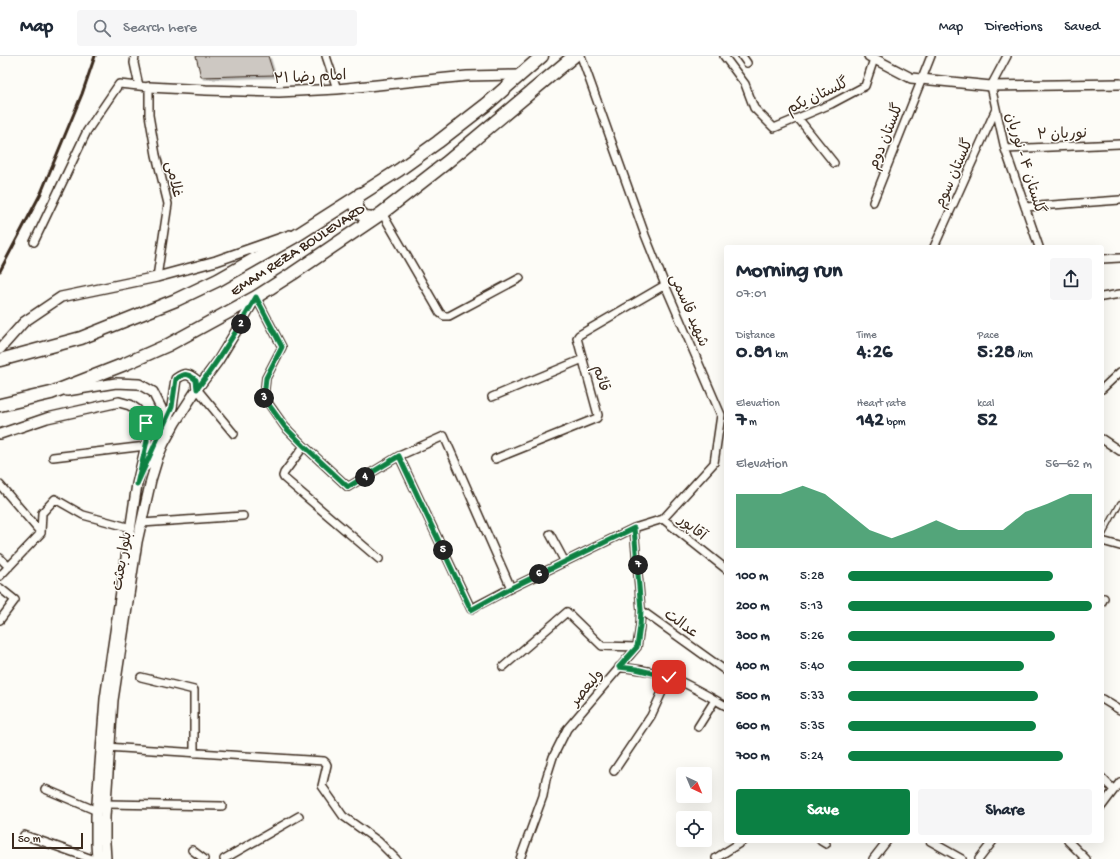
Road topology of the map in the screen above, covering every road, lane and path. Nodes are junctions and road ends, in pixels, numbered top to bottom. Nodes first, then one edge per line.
1 (136, 56) edge
2 (326, 56) edge
3 (574, 56) edge
4 (581, 56) edge
5 (724, 56) edge
6 (742, 56) edge
7 (931, 56) edge
8 (1007, 56) edge
9 (539, 57) edge
10 (872, 57) edge
11 (747, 63) dead end
12 (520, 75) junction
13 (922, 79) junction
14 (1120, 84) edge
15 (139, 86) junction
16 (991, 86) junction
17 (149, 87) junction
18 (337, 89) junction
19 (996, 109) junction
20 (798, 118) junction
21 (1120, 144) edge
22 (1005, 148) junction
23 (834, 163) dead end
24 (360, 194) junction
25 (1120, 200) edge
26 (873, 202) dead end
27 (1025, 207) junction
28 (378, 216) junction
29 (304, 230) junction
30 (34, 242) dead end
31 (935, 245) edge
32 (1038, 245) edge
33 (1120, 258) edge
34 (1104, 259) edge
35 (157, 277) junction
36 (520, 278) dead end
37 (665, 285) junction
38 (1120, 294) edge
39 (256, 297) junction
40 (1104, 297) edge
41 (0, 349) edge
42 (583, 359) junction
43 (0, 360) edge
44 (1119, 375) edge
45 (1104, 387) edge
46 (197, 389) junction
47 (51, 393) junction
48 (492, 397) dead end
49 (0, 405) edge
50 (723, 417) edge
51 (165, 424) junction
52 (0, 434) edge
53 (234, 434) dead end
54 (1104, 440) edge
55 (147, 444) junction
56 (304, 446) junction
57 (1120, 451) edge
58 (399, 456) junction
59 (53, 457) dead end
60 (495, 459) dead end
61 (137, 484) junction
62 (0, 485) edge
63 (1120, 503) edge
64 (243, 516) dead end
65 (663, 519) junction
66 (142, 523) junction
67 (131, 528) junction
68 (634, 528) junction
69 (41, 533) junction
70 (1104, 533) edge
71 (550, 534) dead end
72 (1104, 542) edge
73 (1120, 546) edge
74 (0, 558) edge
75 (379, 558) dead end
76 (565, 562) junction
77 (9, 567) junction
78 (724, 568) edge
79 (0, 576) edge
80 (0, 588) edge
81 (511, 588) junction
82 (641, 610) junction
83 (0, 620) edge
84 (637, 647) junction
85 (503, 667) dead end
86 (619, 667) junction
87 (724, 670) edge
88 (141, 677) dead end
89 (669, 677) junction
90 (715, 700) junction
91 (1104, 700) edge
92 (724, 705) edge
93 (1120, 710) edge
94 (698, 728) dead end
95 (106, 747) junction
96 (194, 753) junction
97 (614, 771) dead end
98 (1104, 780) edge
99 (1120, 782) edge
100 (45, 789) dead end
101 (1114, 790) junction
102 (1104, 803) edge
103 (106, 804) junction
104 (222, 806) dead end
105 (97, 811) junction
106 (299, 816) dead end
107 (24, 835) dead end
108 (740, 843) edge
109 (885, 843) edge
110 (934, 843) edge
111 (992, 843) edge
112 (1070, 843) edge
113 (192, 850) dead end
114 (716, 858) dead end
115 (92, 859) edge
116 (97, 859) edge
117 (106, 859) edge
118 (204, 859) edge
119 (224, 859) edge
120 (396, 859) edge
121 (520, 859) edge
122 (873, 859) edge
123 (962, 859) edge
124 (979, 859) edge
125 (1086, 859) edge

1 - 15 street
2 - 18 street
3 - 28 highway, EMAM REZA BOULEVARD
4 - 37 street, شهید قاسمی
5 - 20 street, گلستان یکم
6 - 11 street
7 - 13 street, گلستان دوم
8 - 16 street
9 - 12 highway, EMAM REZA BOULEVARD
10 - 13 street
10 - 20 street, گلستان یکم
12 - 18 street, امام رضا ۲۱
12 - 24 highway, EMAM REZA BOULEVARD
13 - 16 street
13 - 26 street, گلستان دوم
14 - 16 street
15 - 17 street
15 - 30 street
16 - 19 street, گلستان ۴ - نوریان
17 - 18 street, امام رضا ۲۱
17 - 35 street, غلامی
19 - 22 street, گلستان ۴ - نوریان
19 - 31 street, گلستان سوم
20 - 23 street
21 - 22 street, نوریان ۲
22 - 27 street, گلستان ۴ - نوریان
24 - 28 highway
24 - 29 highway, EMAM REZA BOULEVARD
25 - 27 street
27 - 32 street, گلستان ۴ - نوریان
28 - 36 street
28 - 39 highway, EMAM REZA BOULEVARD
29 - 35 street
29 - 43 highway, EMAM REZA BOULEVARD
33 - 34 street
35 - 41 street
37 - 42 street, قائم
37 - 50 street, شهید قاسمی
38 - 40 street
39 - 46 street, بلوار بعثت
39 - 47 highway, EMAM REZA BOULEVARD
39 - 56 street
42 - 48 street
42 - 60 street, قائم
44 - 45 street
46 - 51 street
46 - 53 street
46 - 66 street, بلوار بعثت
47 - 49 highway, EMAM REZA BOULEVARD
47 - 51 street
50 - 65 street, شهید قاسمی
51 - 61 street
52 - 55 street, بلوار بعثت
54 - 57 street
55 - 59 street
55 - 61 street, بلوار بعثت
56 - 58 street
56 - 75 street
58 - 81 street
58 - 81 street
61 - 67 street, بلوار بعثت
62 - 69 street
63 - 70 lane
64 - 66 street
65 - 68 street
65 - 78 street, آقاپور
66 - 95 street, بلوار بعثت
67 - 69 street
67 - 95 street, بلوار بعثت
68 - 76 street
68 - 82 street
69 - 77 street
71 - 76 street
72 - 73 street
74 - 77 street
76 - 81 street
77 - 79 street
80 - 83 street
82 - 84 street
82 - 87 street, عدالت
84 - 85 street
84 - 86 street, ولیعصر
86 - 89 street
86 - 121 street, ولیعصر
88 - 96 street
89 - 90 street
89 - 97 street
90 - 92 street
90 - 94 street
91 - 93 street
95 - 96 street
95 - 103 street, بلوار بعثت
95 - 105 street, بلوار بعثت
96 - 120 street
98 - 101 street
99 - 101 street
100 - 105 street
101 - 102 street
103 - 104 street
103 - 117 street, بلوار بعثت
105 - 116 street, بلوار بعثت
106 - 119 street
107 - 115 street
108 - 114 street
109 - 122 street
110 - 123 street
111 - 124 street
112 - 125 street
113 - 118 street

